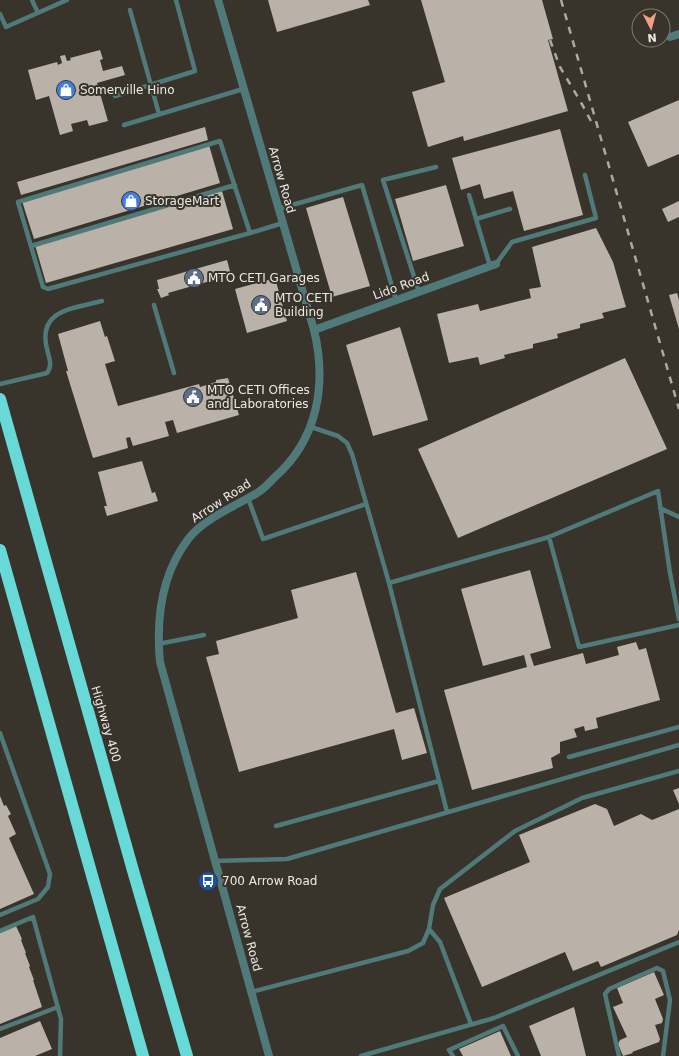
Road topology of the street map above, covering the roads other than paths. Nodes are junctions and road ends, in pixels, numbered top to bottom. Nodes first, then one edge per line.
1 (32, 0) edge
2 (67, 0) edge
3 (176, 0) edge
4 (218, 0) edge
5 (130, 10) dead end
6 (38, 13) junction
7 (0, 14) edge
8 (151, 85) junction
9 (243, 89) junction
10 (115, 96) dead end
11 (159, 114) junction
12 (124, 125) dead end
13 (436, 167) dead end
14 (585, 175) dead end
15 (235, 185) junction
16 (469, 195) dead end
17 (278, 209) junction
18 (510, 209) dead end
19 (476, 219) junction
20 (282, 224) junction
21 (250, 233) junction
22 (31, 246) junction
23 (493, 265) junction
24 (419, 292) junction
25 (396, 300) junction
26 (102, 301) dead end
27 (154, 305) dead end
28 (314, 330) junction
29 (174, 373) dead end
30 (0, 384) edge
31 (0, 399) edge
32 (311, 427) junction
33 (248, 498) junction
34 (366, 504) junction
35 (660, 508) junction
36 (679, 517) edge
37 (549, 537) junction
38 (0, 550) edge
39 (389, 583) junction
40 (679, 619) edge
41 (679, 625) edge
42 (204, 635) dead end
43 (158, 644) junction
44 (679, 727) edge
45 (0, 733) edge
46 (679, 745) edge
47 (569, 757) dead end
48 (679, 772) edge
49 (440, 781) junction
50 (447, 812) junction
51 (276, 826) dead end
52 (215, 861) junction
53 (0, 915) edge
54 (429, 929) junction
55 (0, 930) edge
56 (679, 942) edge
57 (251, 992) junction
58 (58, 1007) junction
59 (471, 1024) junction
60 (0, 1029) edge
61 (60, 1056) edge
62 (143, 1056) edge
63 (187, 1056) edge
64 (269, 1056) edge
65 (361, 1056) edge
66 (453, 1056) edge
67 (518, 1056) edge
68 (619, 1056) edge
69 (663, 1056) edge

1 - 6 lane
2 - 6 lane
3 - 8 lane
4 - 9 street, Arrow Road
5 - 8 lane
6 - 7 lane
8 - 10 lane
8 - 11 lane
9 - 11 lane
9 - 17 street, Arrow Road
11 - 12 lane
13 - 24 lane
14 - 23 lane
15 - 21 lane
15 - 22 lane
15 - 22 lane
16 - 19 lane
17 - 20 street, Arrow Road
17 - 25 lane
18 - 19 lane
19 - 23 lane
20 - 21 lane
20 - 28 street, Arrow Road
21 - 22 lane
23 - 24 street, Lido Road
24 - 25 street, Lido Road
25 - 28 street, Lido Road
26 - 30 lane
27 - 29 lane
28 - 32 street, Arrow Road
31 - 63 highway, Highway 400
32 - 33 street, Arrow Road
32 - 34 lane
33 - 34 lane
33 - 43 street, Arrow Road
34 - 39 lane
35 - 36 lane
35 - 37 lane
35 - 40 lane
37 - 39 lane
37 - 41 lane
38 - 62 highway
39 - 49 lane
42 - 43 lane
43 - 52 street, Arrow Road
44 - 47 lane
45 - 53 lane
46 - 50 lane
48 - 54 lane
49 - 50 lane
49 - 51 lane
50 - 52 lane
52 - 57 street, Arrow Road
54 - 57 lane
54 - 59 lane
55 - 58 lane
56 - 59 lane
57 - 64 street, Arrow Road
58 - 60 lane
58 - 61 lane
59 - 65 lane
66 - 67 lane
68 - 69 lane

